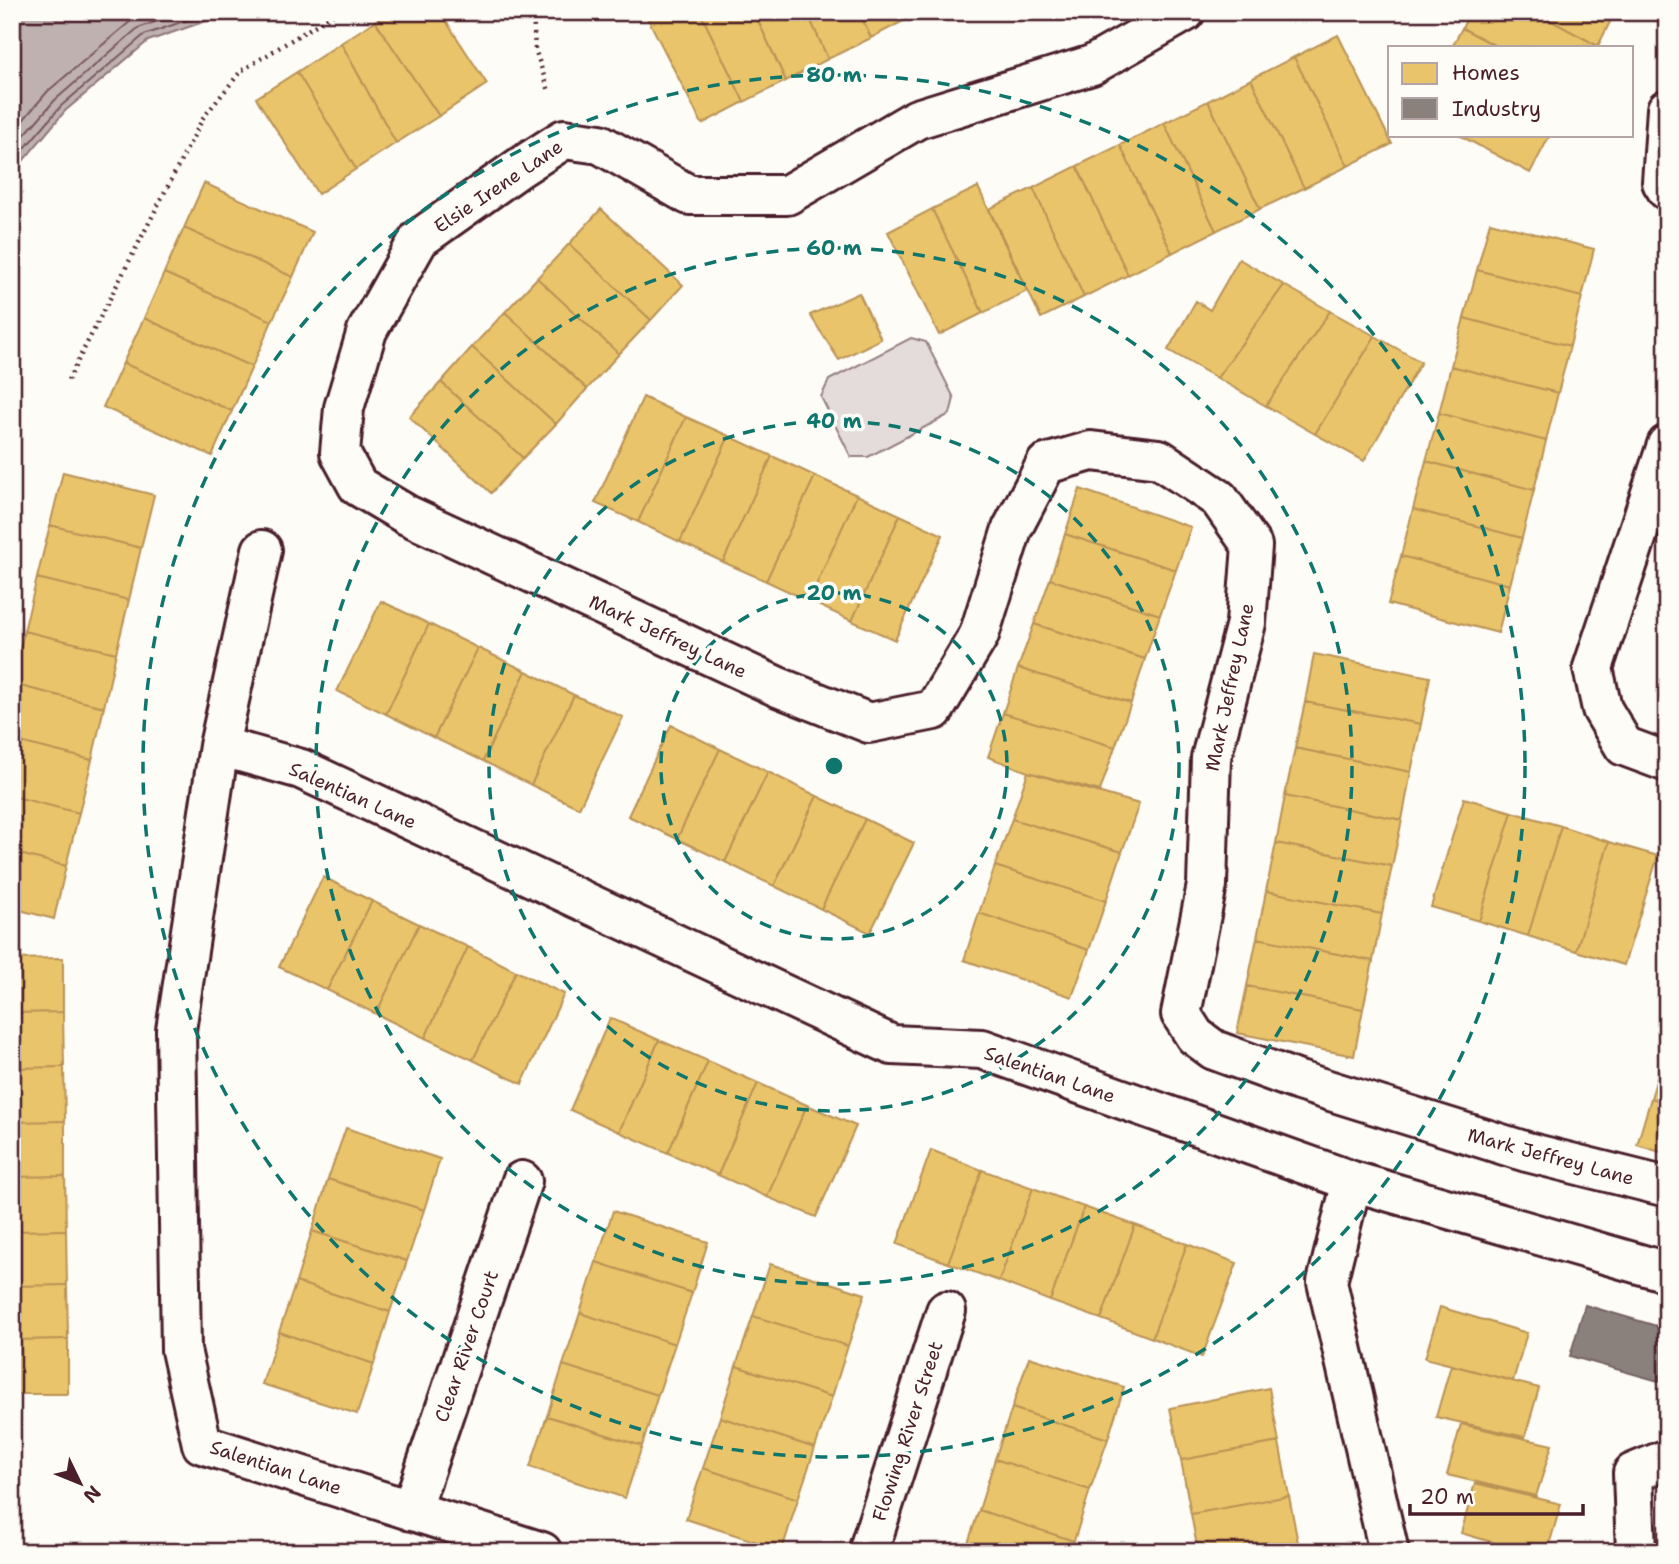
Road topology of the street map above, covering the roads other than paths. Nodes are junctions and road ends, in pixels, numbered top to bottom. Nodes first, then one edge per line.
1 (1185, 12) edge
2 (1667, 109) edge
3 (1667, 190) edge
4 (1667, 445) edge
5 (407, 515) joint
6 (262, 550) dead end
7 (219, 746) junction
8 (1667, 762) edge
9 (522, 1181) dead end
10 (1352, 1181) junction
11 (1667, 1187) edge
12 (1667, 1272) edge
13 (946, 1311) dead end
14 (1667, 1459) edge
15 (411, 1511) junction
16 (542, 1552) edge
17 (868, 1552) edge
18 (1389, 1552) edge
19 (1636, 1552) edge

1 - 5 lane, Elsie Irene Lane
2 - 3 lane
4 - 8 lane
5 - 11 lane, Mark Jeffrey Lane
6 - 7 lane
7 - 10 lane, Salentian Lane
7 - 15 lane, Salentian Lane
9 - 15 lane, Clear River Court
10 - 12 lane, Salentian Lane
10 - 18 lane
13 - 17 lane, Flowing River Street
14 - 19 lane
15 - 16 lane, Salentian Lane

